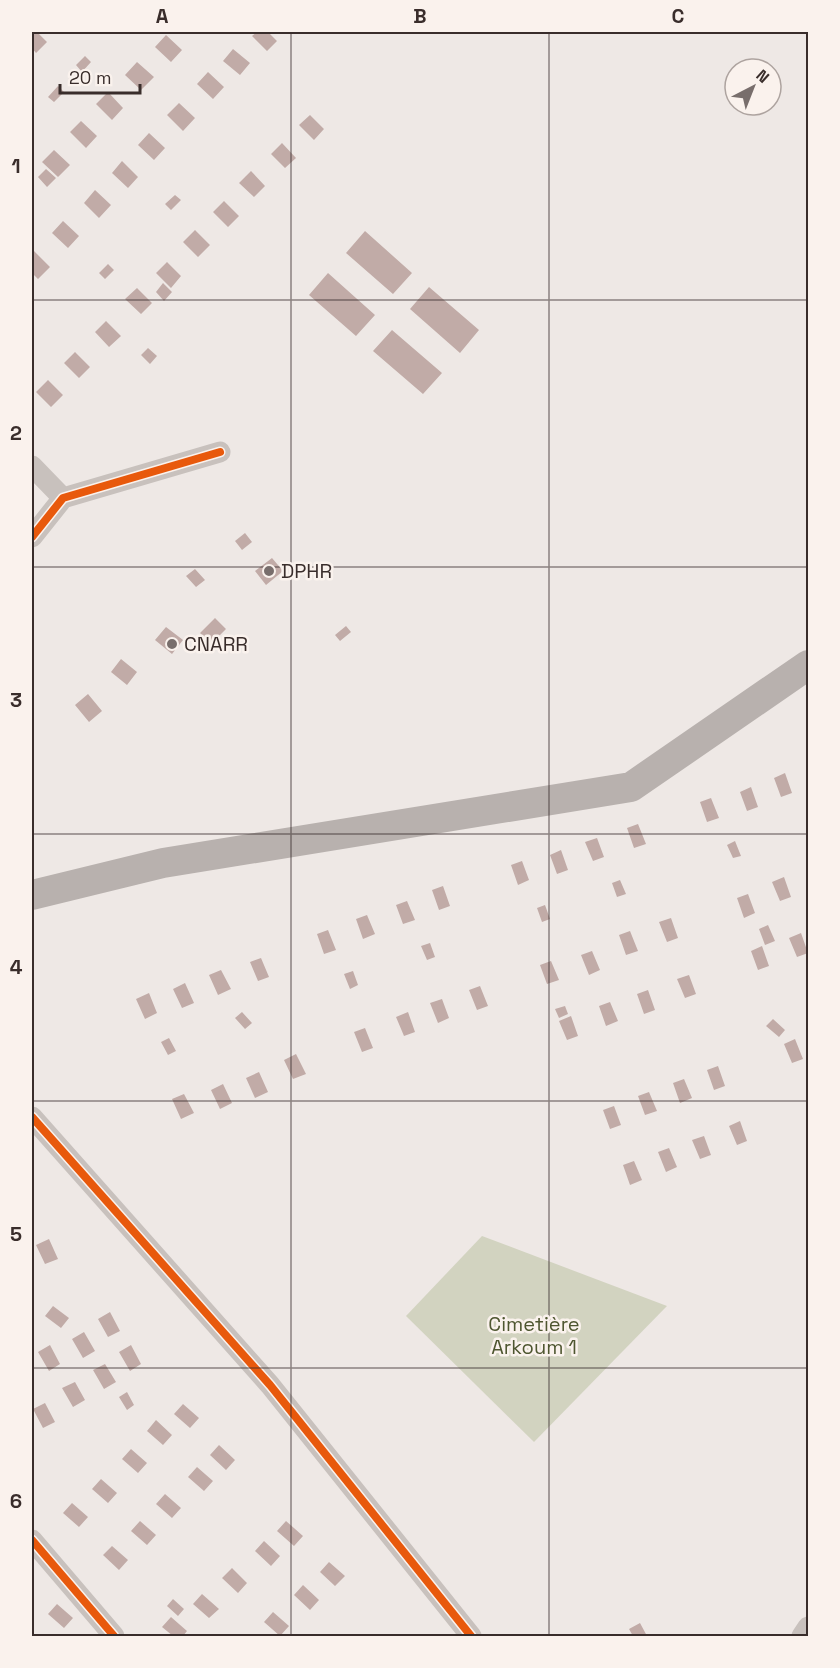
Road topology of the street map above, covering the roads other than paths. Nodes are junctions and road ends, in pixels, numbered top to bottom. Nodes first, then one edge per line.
1 (220, 452) dead end
2 (32, 466) edge
3 (63, 498) junction
4 (32, 537) edge
5 (808, 665) edge
6 (32, 896) edge
7 (32, 1117) edge
8 (32, 1540) edge
9 (808, 1627) edge
10 (114, 1636) edge
11 (471, 1636) edge
12 (802, 1636) edge

1 - 3 street
2 - 3 street
3 - 4 street
5 - 6 main road
7 - 11 street
8 - 10 street
9 - 12 street

